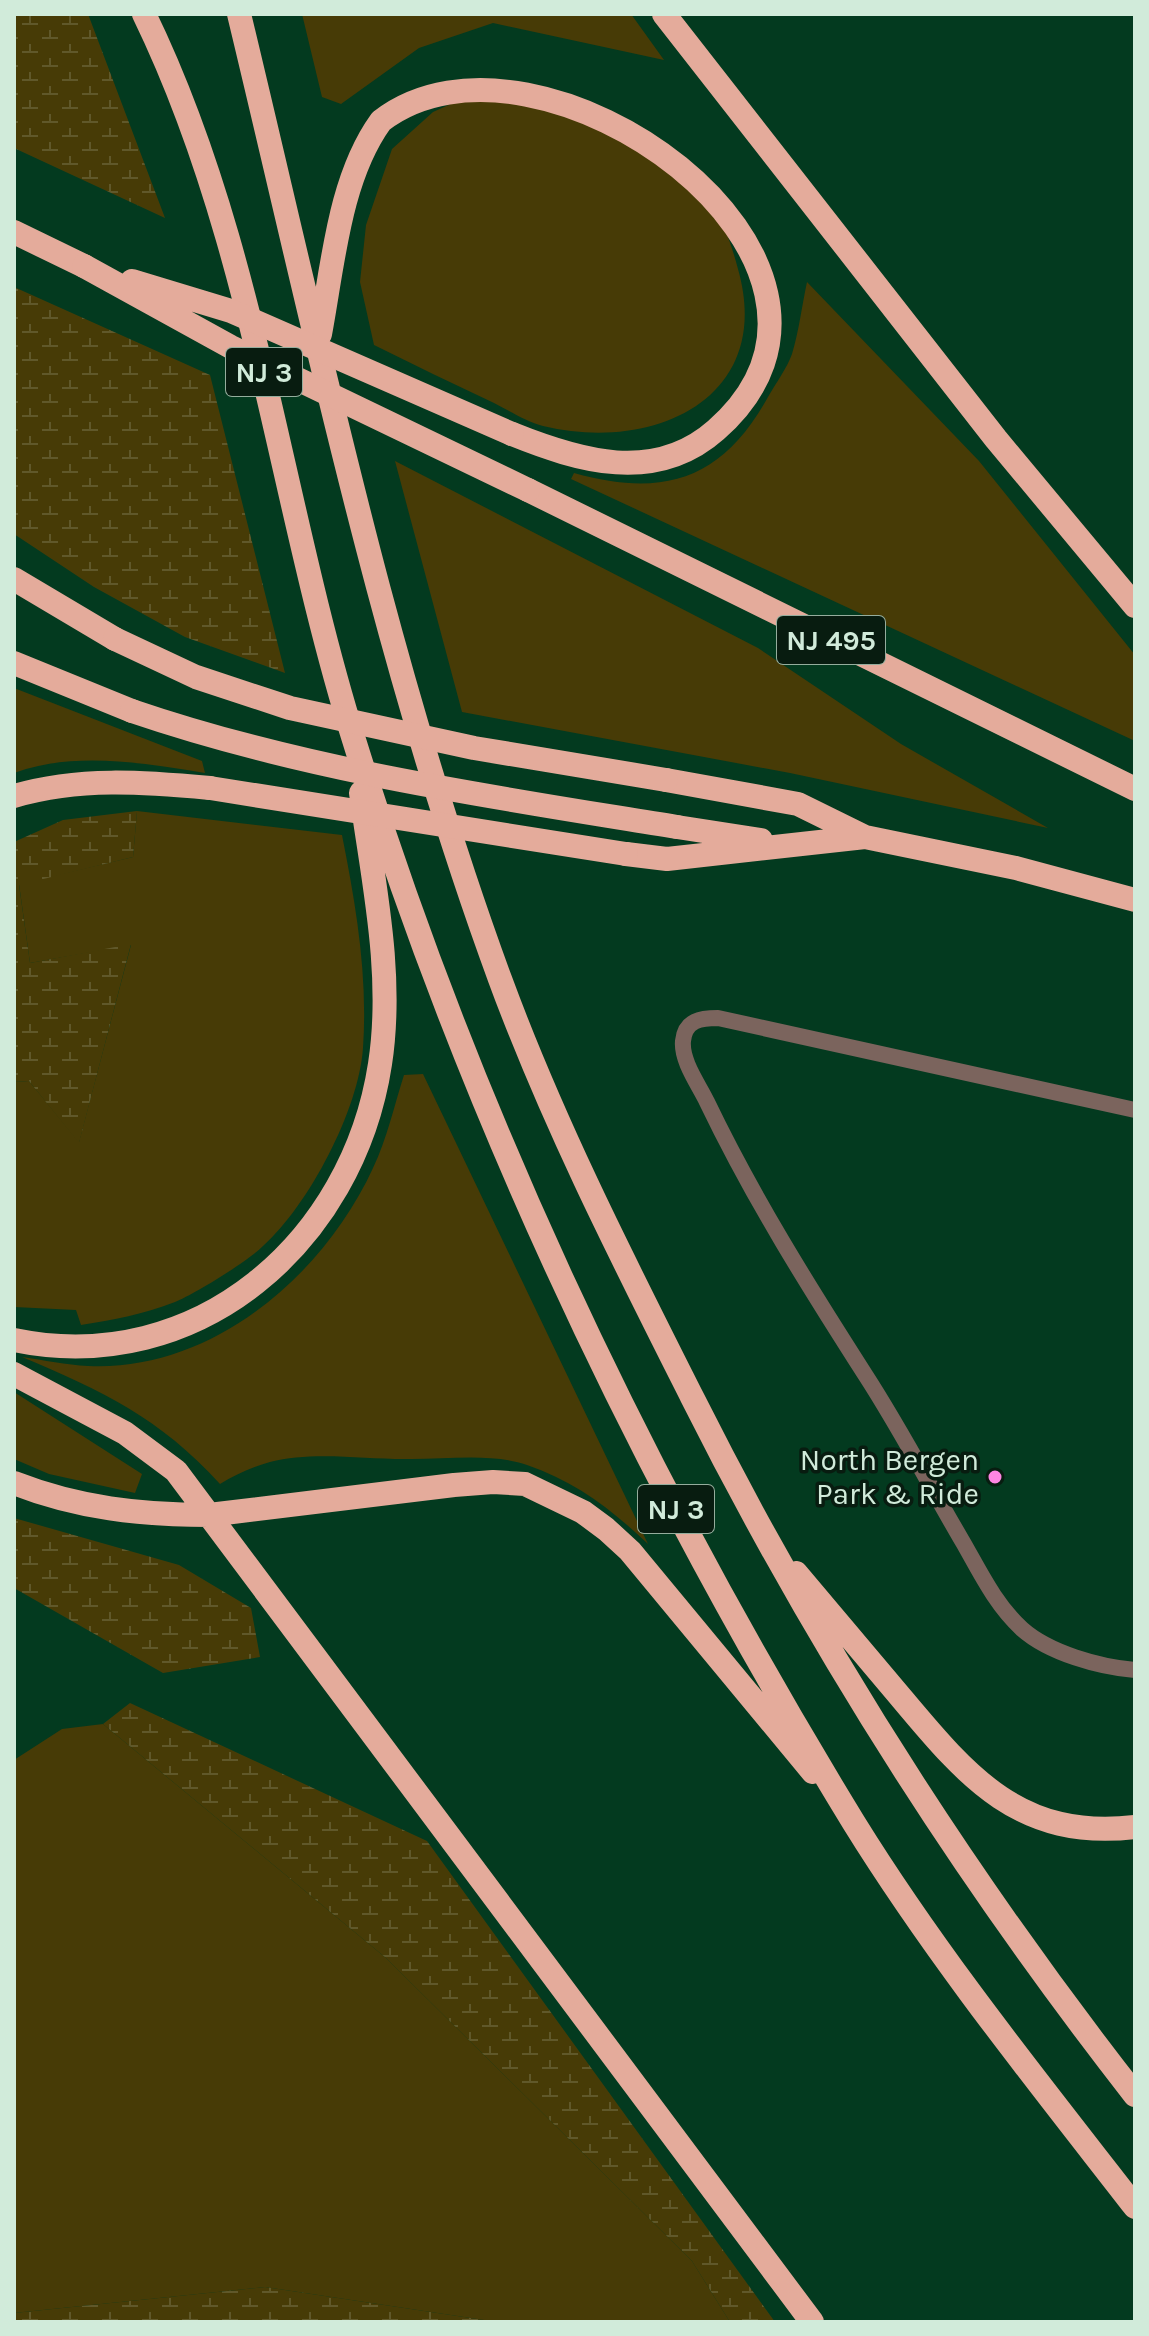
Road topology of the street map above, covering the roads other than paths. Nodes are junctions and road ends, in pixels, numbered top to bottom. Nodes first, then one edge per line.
1 (144, 14) edge
2 (239, 14) edge
3 (664, 14) edge
4 (426, 77) dead end
5 (719, 173) dead end
6 (14, 232) edge
7 (84, 266) junction
8 (319, 340) junction
9 (14, 579) edge
10 (1135, 606) edge
11 (14, 663) edge
12 (354, 739) junction
13 (1135, 789) edge
14 (14, 796) edge
15 (865, 837) junction
16 (794, 846) junction
17 (1135, 900) edge
18 (1135, 1110) edge
19 (14, 1340) edge
20 (14, 1374) edge
21 (14, 1483) edge
22 (209, 1515) junction
23 (758, 1528) junction
24 (1135, 1670) edge
25 (854, 1822) junction
26 (1135, 1827) edge
27 (1135, 2095) edge
28 (1135, 2207) edge
29 (812, 2322) edge

1 - 12 highway, NJ 3
2 - 8 highway, NJ 3
3 - 10 highway
4 - 8 highway
5 - 7 highway, bridge
6 - 7 highway, NJ 495
7 - 13 highway, NJ 495, bridge
8 - 23 highway, NJ 3
9 - 15 highway, bridge
11 - 16 highway, bridge
12 - 19 highway
12 - 25 highway, NJ 3
14 - 16 highway, bridge
15 - 16 highway
15 - 17 highway
18 - 24 lane
20 - 22 highway
21 - 22 highway
22 - 25 highway
22 - 29 highway
23 - 26 highway
23 - 27 highway, NJ 3
25 - 28 highway, NJ 3

